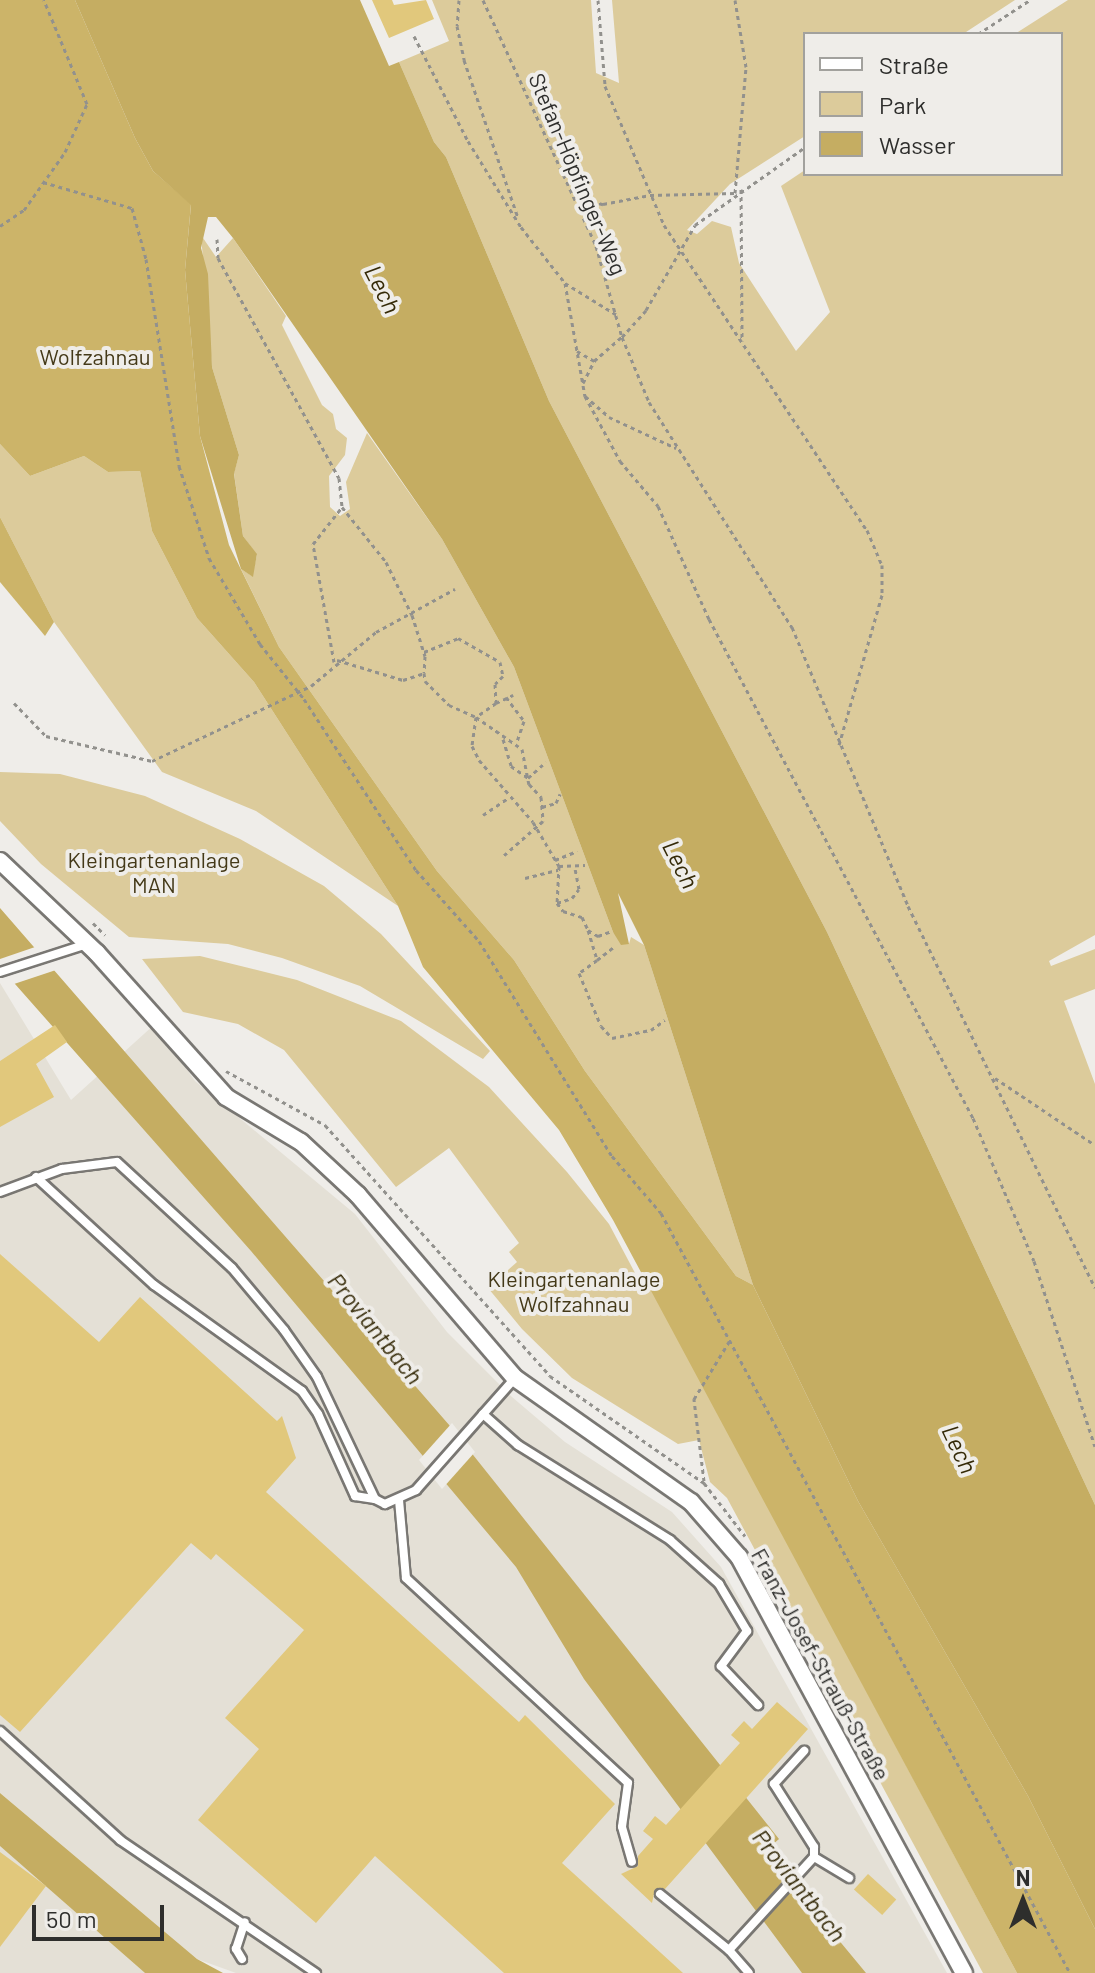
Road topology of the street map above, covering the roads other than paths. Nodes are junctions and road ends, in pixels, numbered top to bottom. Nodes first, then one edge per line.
1 (0, 861) edge
2 (88, 944) junction
3 (0, 972) edge
4 (36, 1177) junction
5 (0, 1192) edge
6 (515, 1378) junction
7 (483, 1414) junction
8 (375, 1499) junction
9 (399, 1500) junction
10 (758, 1705) dead end
11 (0, 1731) edge
12 (804, 1751) dead end
13 (814, 1857) junction
14 (632, 1862) dead end
15 (849, 1878) dead end
16 (660, 1894) dead end
17 (245, 1922) junction
18 (729, 1950) junction
19 (242, 1959) dead end
20 (316, 1973) edge
21 (749, 1973) edge
22 (964, 1973) edge

1 - 2 street, Franz-Josef-Strauß-Straße
2 - 3 lane
2 - 6 street, Franz-Josef-Strauß-Straße
4 - 5 lane
4 - 8 lane
4 - 8 lane
6 - 7 lane
6 - 22 street, Franz-Josef-Strauß-Straße
7 - 9 lane
7 - 10 lane
8 - 9 lane
9 - 14 lane
11 - 17 lane
12 - 13 lane
13 - 15 lane
13 - 18 lane
16 - 18 lane
17 - 19 lane
17 - 20 lane
18 - 21 lane

